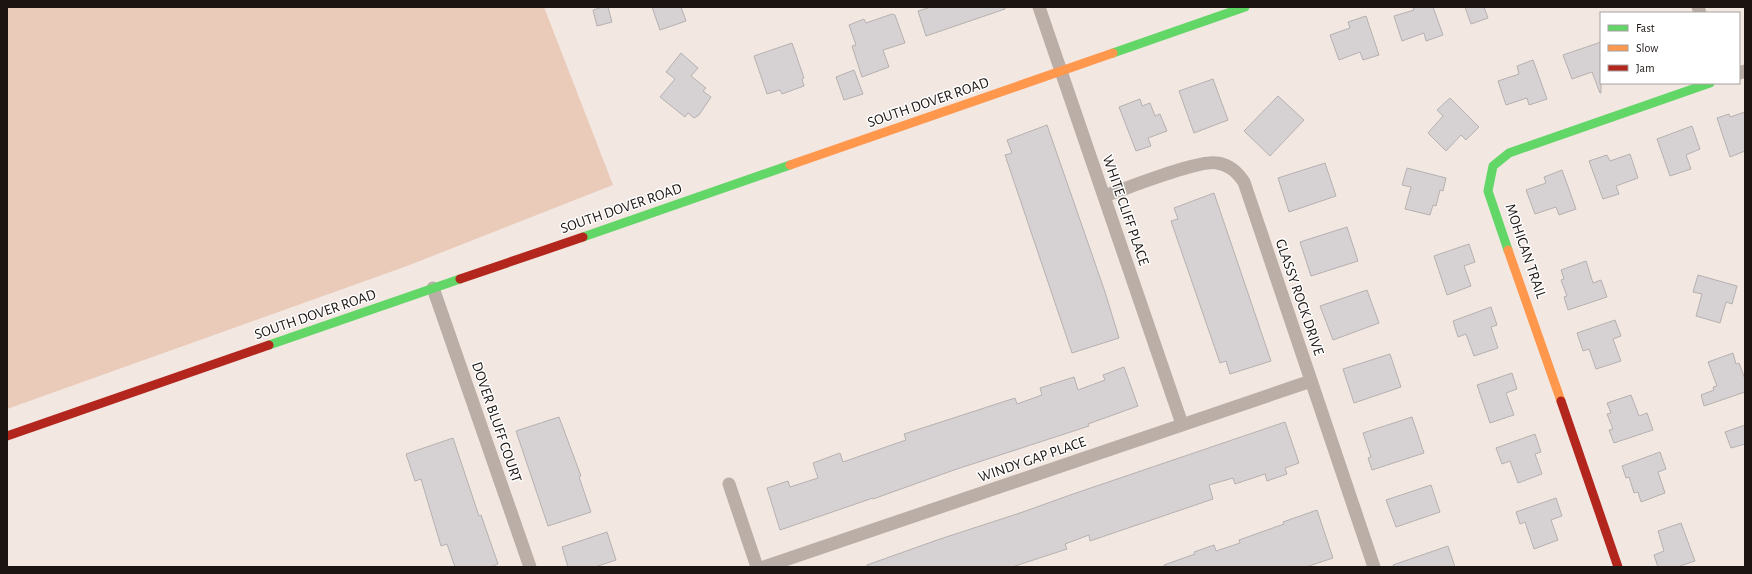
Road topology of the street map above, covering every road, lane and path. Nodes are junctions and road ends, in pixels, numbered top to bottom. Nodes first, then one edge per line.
1 (1039, 7) edge
2 (1245, 7) edge
3 (1061, 71) junction
4 (1707, 84) edge
5 (1104, 196) junction
6 (433, 288) junction
7 (1311, 381) junction
8 (1182, 424) junction
9 (7, 436) edge
10 (729, 484) dead end
11 (530, 567) edge
12 (757, 567) edge
13 (764, 567) edge
14 (1374, 567) edge
15 (1618, 567) edge

1 - 3 street, WHITE CLIFF PLACE
2 - 3 street, SOUTH DOVER ROAD
3 - 5 street, WHITE CLIFF PLACE
3 - 6 street, SOUTH DOVER ROAD
4 - 15 street, MOHICAN TRAIL
5 - 7 street, GLASSY ROCK DRIVE
5 - 8 street, WHITE CLIFF PLACE
6 - 9 street, SOUTH DOVER ROAD
6 - 11 street, DOVER BLUFF COURT
7 - 8 street, WINDY GAP PLACE
7 - 14 street, GLASSY ROCK DRIVE
8 - 13 street, WINDY GAP PLACE
10 - 12 street

